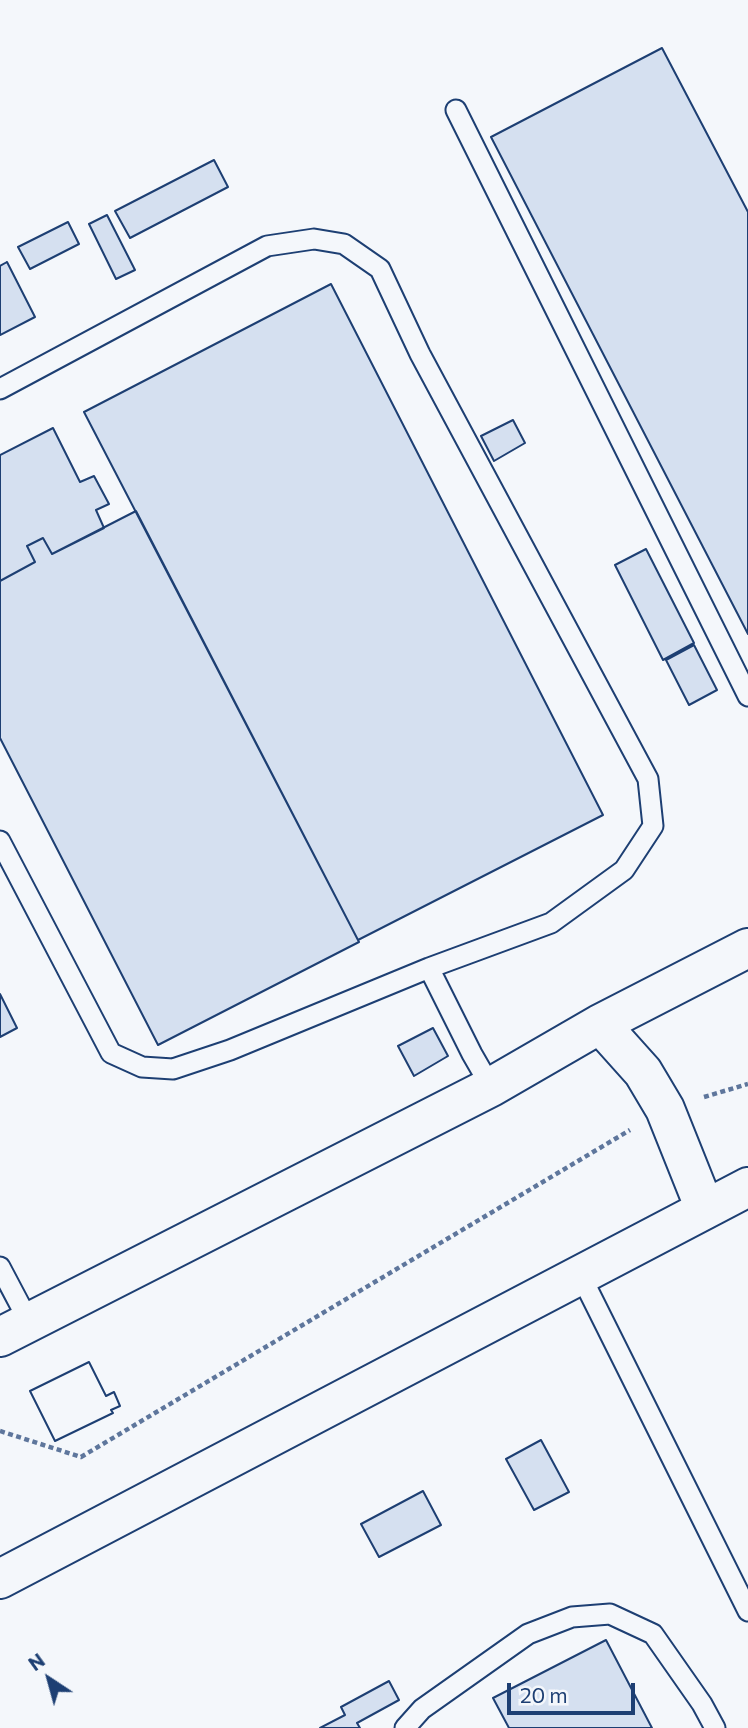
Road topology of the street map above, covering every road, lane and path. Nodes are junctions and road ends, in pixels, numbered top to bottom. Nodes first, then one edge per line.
1 (456, 110) dead end
2 (0, 389) edge
3 (748, 696) edge
4 (0, 841) edge
5 (748, 948) edge
6 (429, 968) junction
7 (600, 1024) junction
8 (748, 1084) edge
9 (491, 1087) junction
10 (665, 1109) junction
11 (748, 1187) edge
12 (705, 1209) junction
13 (0, 1267) edge
14 (580, 1274) junction
15 (14, 1330) edge
16 (0, 1430) edge
17 (0, 1579) edge
18 (748, 1611) edge
19 (405, 1728) edge
20 (715, 1728) edge

1 - 3 lane
2 - 6 lane
4 - 6 lane
5 - 7 street
6 - 9 lane
7 - 9 street
7 - 10 street
8 - 10 path
9 - 15 street
10 - 12 street
10 - 16 path
11 - 12 street
12 - 14 street
13 - 15 lane
14 - 17 street
14 - 18 lane
19 - 20 lane

